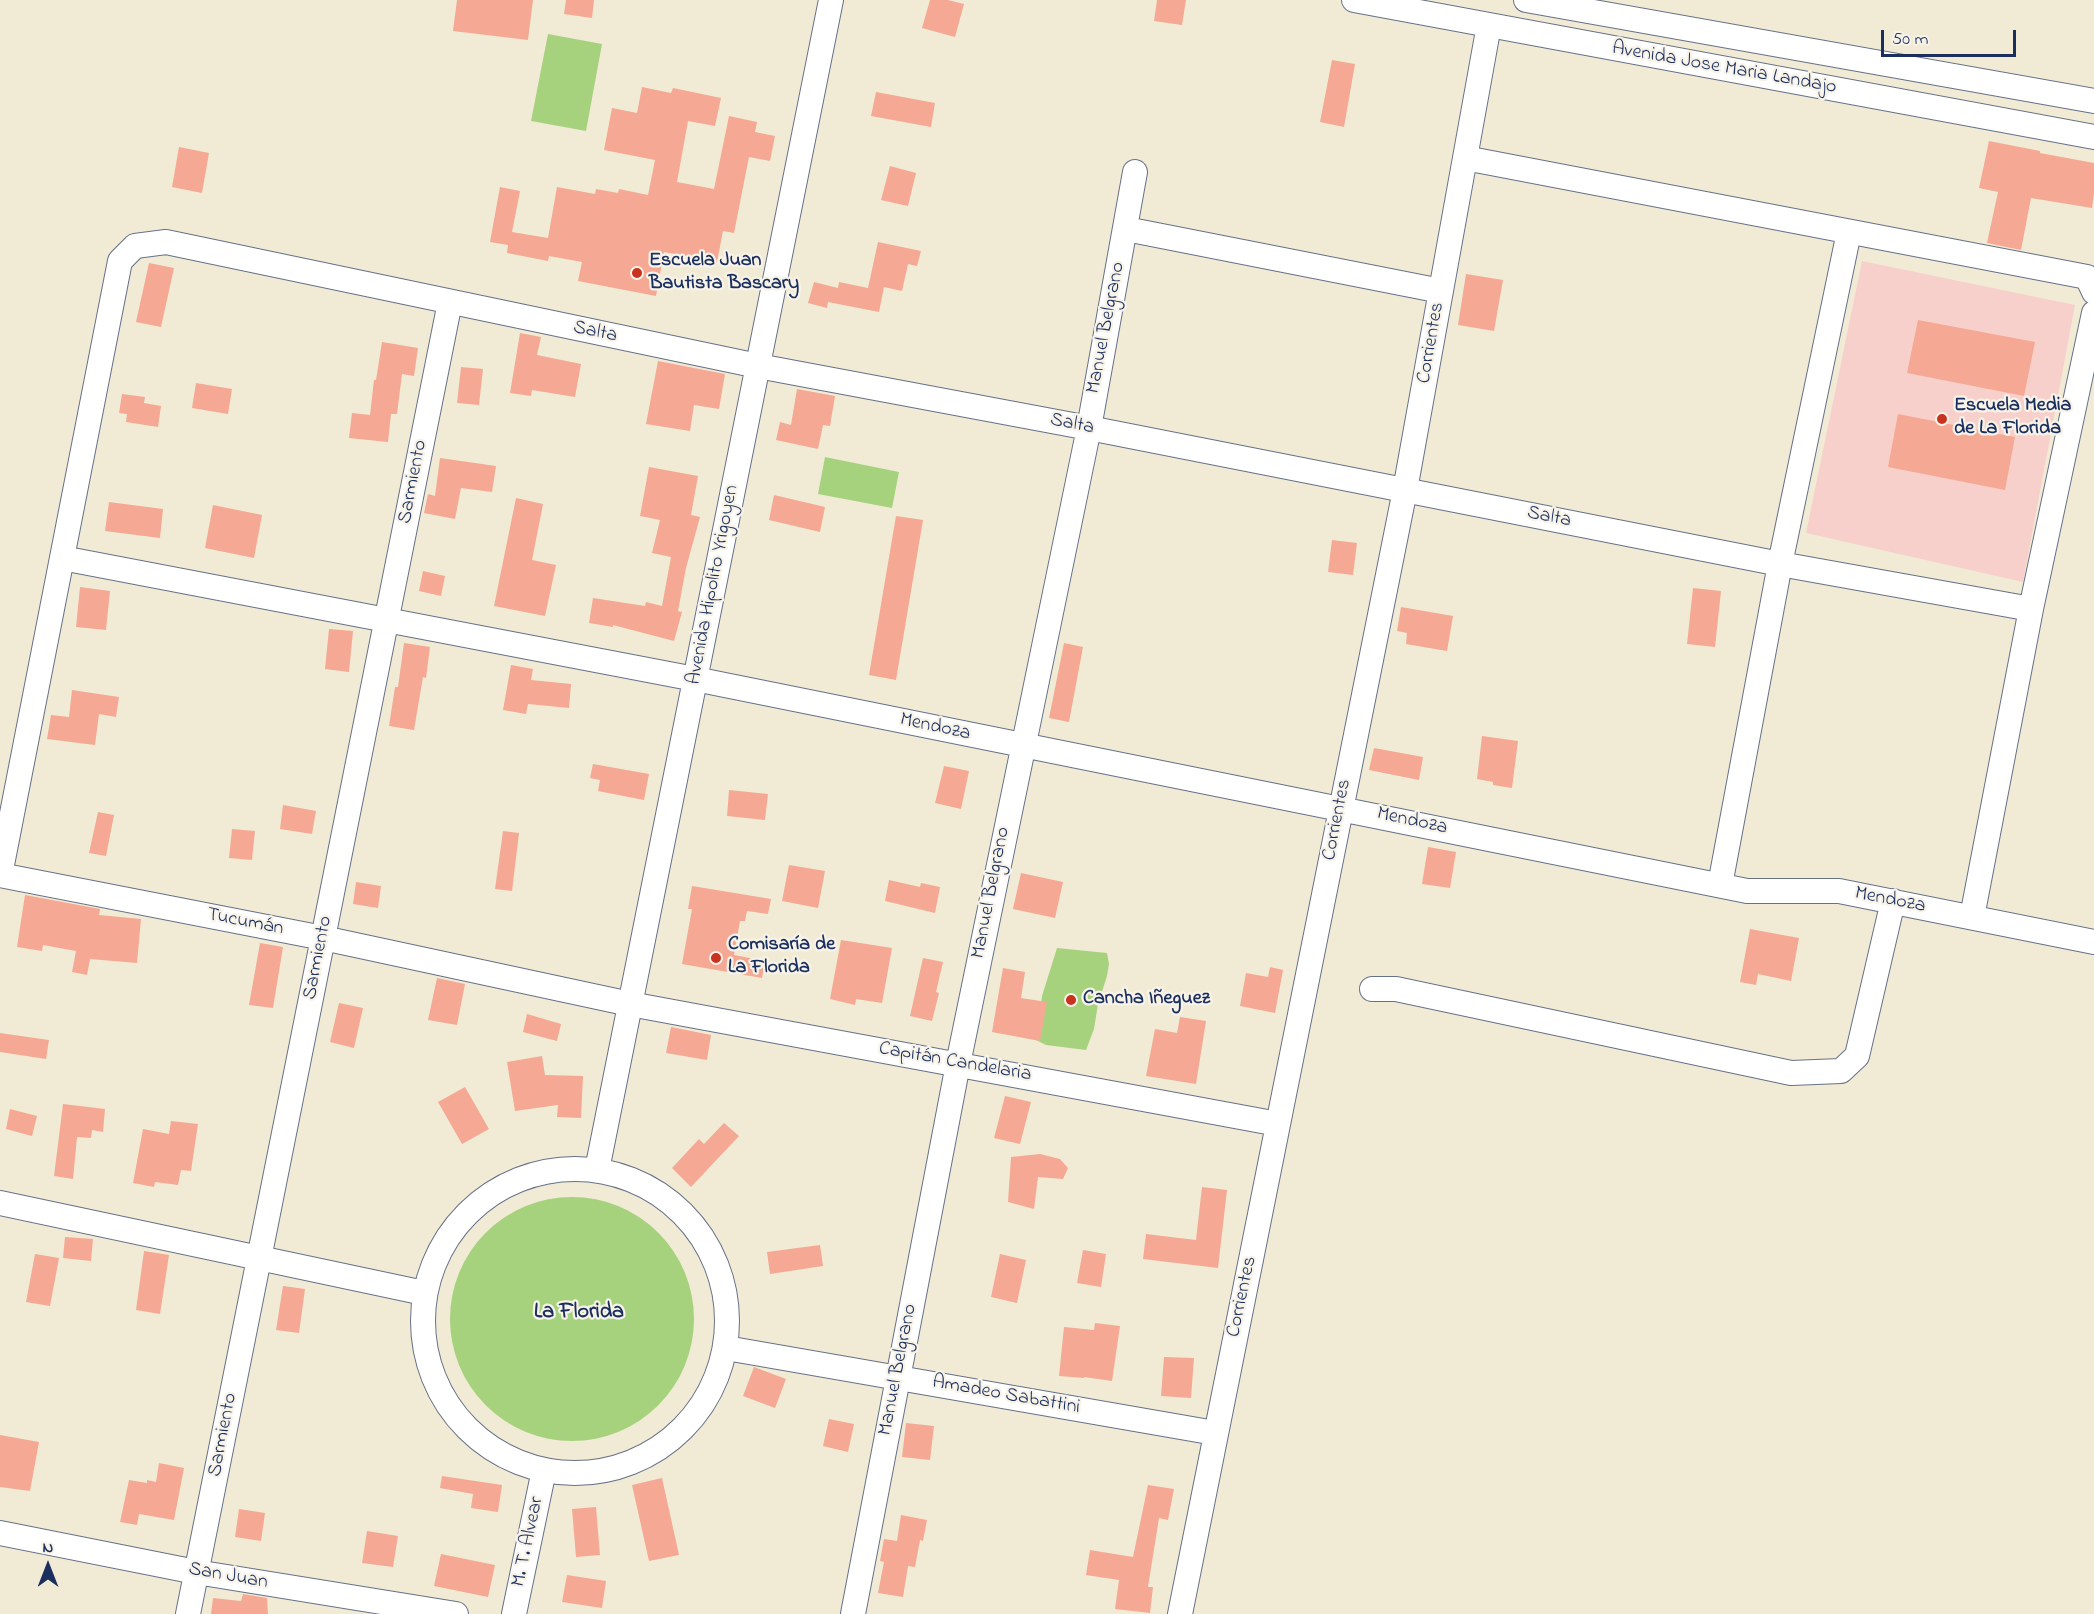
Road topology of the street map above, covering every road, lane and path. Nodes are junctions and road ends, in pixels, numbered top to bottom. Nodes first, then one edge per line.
1 (831, 0) edge
2 (1354, 0) edge
3 (1526, 0) edge
4 (1489, 25) junction
5 (2094, 101) edge
6 (2094, 137) edge
7 (1465, 158) junction
8 (1135, 172) dead end
9 (1126, 230) junction
10 (1849, 232) junction
11 (1441, 291) junction
12 (2094, 292) edge
13 (450, 302) junction
14 (2094, 314) edge
15 (758, 366) junction
16 (1089, 428) junction
17 (1405, 490) junction
18 (62, 558) junction
19 (1780, 564) junction
20 (2031, 609) junction
21 (386, 620) junction
22 (695, 679) junction
23 (1022, 746) junction
24 (1340, 808) junction
25 (0, 875) edge
26 (1720, 885) junction
27 (1893, 901) junction
28 (1972, 917) junction
29 (323, 938) junction
30 (2094, 942) edge
31 (1372, 989) dead end
32 (630, 1004) junction
33 (958, 1064) junction
34 (1278, 1124) junction
35 (597, 1170) junction
36 (0, 1203) edge
37 (259, 1258) junction
38 (424, 1293) junction
39 (726, 1348) junction
40 (897, 1377) junction
41 (1215, 1433) junction
42 (544, 1470) junction
43 (0, 1533) edge
44 (196, 1572) junction
45 (188, 1614) edge
46 (456, 1614) edge
47 (514, 1614) edge
48 (853, 1614) edge
49 (1180, 1614) edge

1 - 15 street, Avenida Hipolito Yrigoyen
2 - 4 street, Avenida Jose Maria Landajo
3 - 5 street, Avenida Jose Maria Landajo
4 - 6 street, Avenida Jose Maria Landajo
4 - 7 street, Corrientes
7 - 10 street
7 - 11 street, Corrientes
8 - 9 street, Manuel Belgrano
9 - 11 street
9 - 16 street, Manuel Belgrano
10 - 12 street
10 - 19 street
11 - 17 street, Corrientes
13 - 15 street, Salta
13 - 18 street, Salta
13 - 21 street, Sarmiento
14 - 20 street
15 - 16 street, Salta
15 - 22 street, Avenida Hipolito Yrigoyen
16 - 17 street, Salta
16 - 23 street, Manuel Belgrano
17 - 19 street, Salta
17 - 24 street, Corrientes
18 - 21 street, Mendoza
18 - 25 street
19 - 20 street, Salta
19 - 26 street
20 - 28 street
21 - 22 street, Mendoza
21 - 29 street, Sarmiento
22 - 23 street, Mendoza
22 - 32 street, Avenida Hipolito Yrigoyen
23 - 24 street, Mendoza
23 - 33 street, Manuel Belgrano
24 - 26 street, Mendoza
24 - 34 street, Corrientes
25 - 29 street, Tucumán
26 - 27 street, Mendoza
27 - 28 street, Mendoza
27 - 31 street
28 - 30 street, Mendoza
29 - 32 street, Tucumán
29 - 37 street, Sarmiento
32 - 33 street, Capitán Candelaria
32 - 35 street, Avenida Hipolito Yrigoyen
33 - 34 street, Capitán Candelaria
33 - 40 street, Manuel Belgrano
34 - 41 street, Corrientes
35 - 38 street
35 - 39 street
36 - 37 street
37 - 38 street
37 - 44 street, Sarmiento
38 - 42 street
39 - 40 street, Amadeo Sabattini
39 - 42 street
40 - 41 street, Amadeo Sabattini
40 - 48 street, Manuel Belgrano
41 - 49 street, Corrientes
42 - 47 street, M. T. Alvear
43 - 44 street, San Juan
44 - 45 street, Sarmiento
44 - 46 street, San Juan

